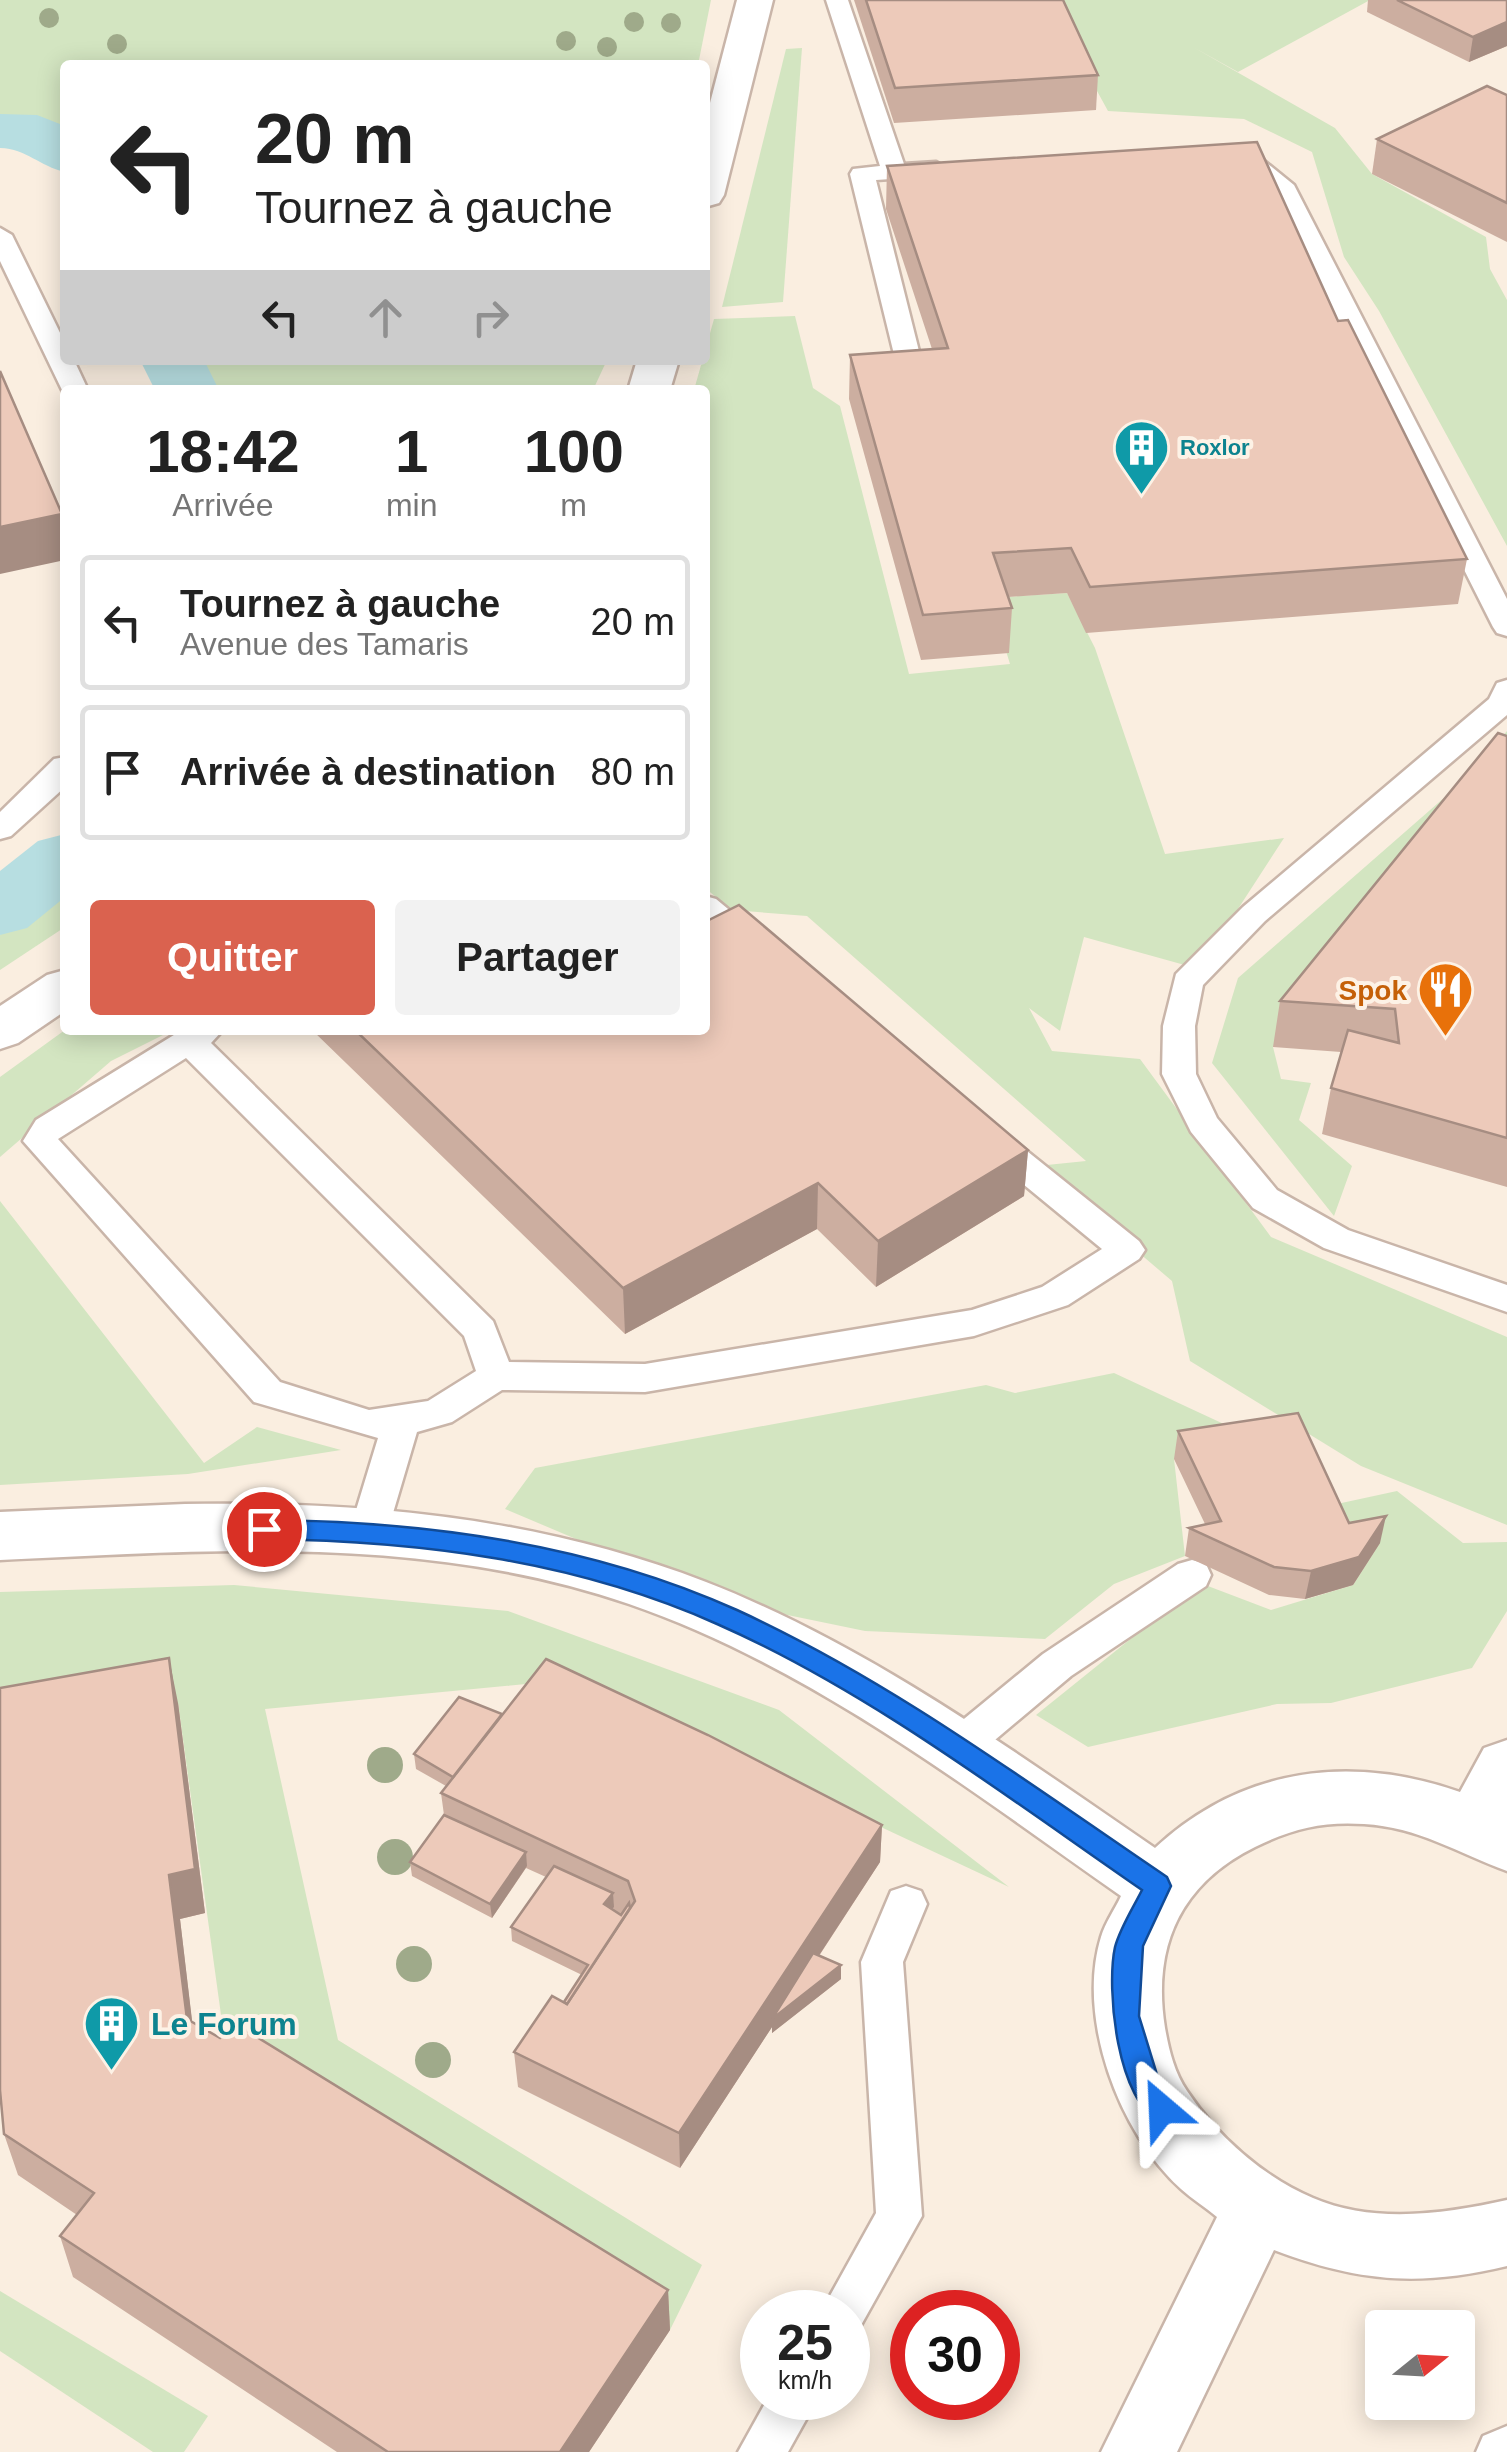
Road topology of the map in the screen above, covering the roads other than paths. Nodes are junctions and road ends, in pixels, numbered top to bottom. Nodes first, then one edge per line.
1 (754, 0) edge
2 (837, 0) edge
3 (1206, 158) edge
4 (952, 168) edge
5 (894, 171) junction
6 (710, 175) edge
7 (0, 234) edge
8 (60, 359) edge
9 (914, 383) edge
10 (1507, 627) edge
11 (1507, 689) edge
12 (60, 774) edge
13 (0, 829) edge
14 (710, 910) edge
15 (780, 968) edge
16 (60, 990) edge
17 (0, 1032) edge
18 (198, 1036) edge
19 (961, 1115) edge
20 (1507, 1298) edge
21 (496, 1376) junction
22 (400, 1422) junction
23 (369, 1530) junction
24 (0, 1536) edge
25 (1192, 1575) dead end
26 (956, 1749) junction
27 (1507, 1767) edge
28 (1491, 1833) edge
29 (1158, 1886) junction
30 (906, 1904) dead end
31 (1258, 2206) junction
32 (1507, 2233) edge
33 (857, 2290) edge
34 (781, 2420) edge
35 (1507, 2449) edge
36 (762, 2452) edge
37 (1138, 2452) edge
38 (1500, 2452) edge

1 - 6 street
2 - 5 lane
3 - 10 lane
4 - 5 lane
5 - 9 lane
7 - 8 lane
11 - 20 lane
12 - 13 lane
14 - 15 lane
16 - 17 street
18 - 21 lane
18 - 22 lane
19 - 21 lane
21 - 22 lane
22 - 23 lane
23 - 24 street
23 - 26 street
25 - 26 lane
26 - 29 street
27 - 28 street
28 - 29 street
29 - 31 street
30 - 33 lane
31 - 32 street
31 - 37 street
34 - 36 lane
35 - 38 lane

